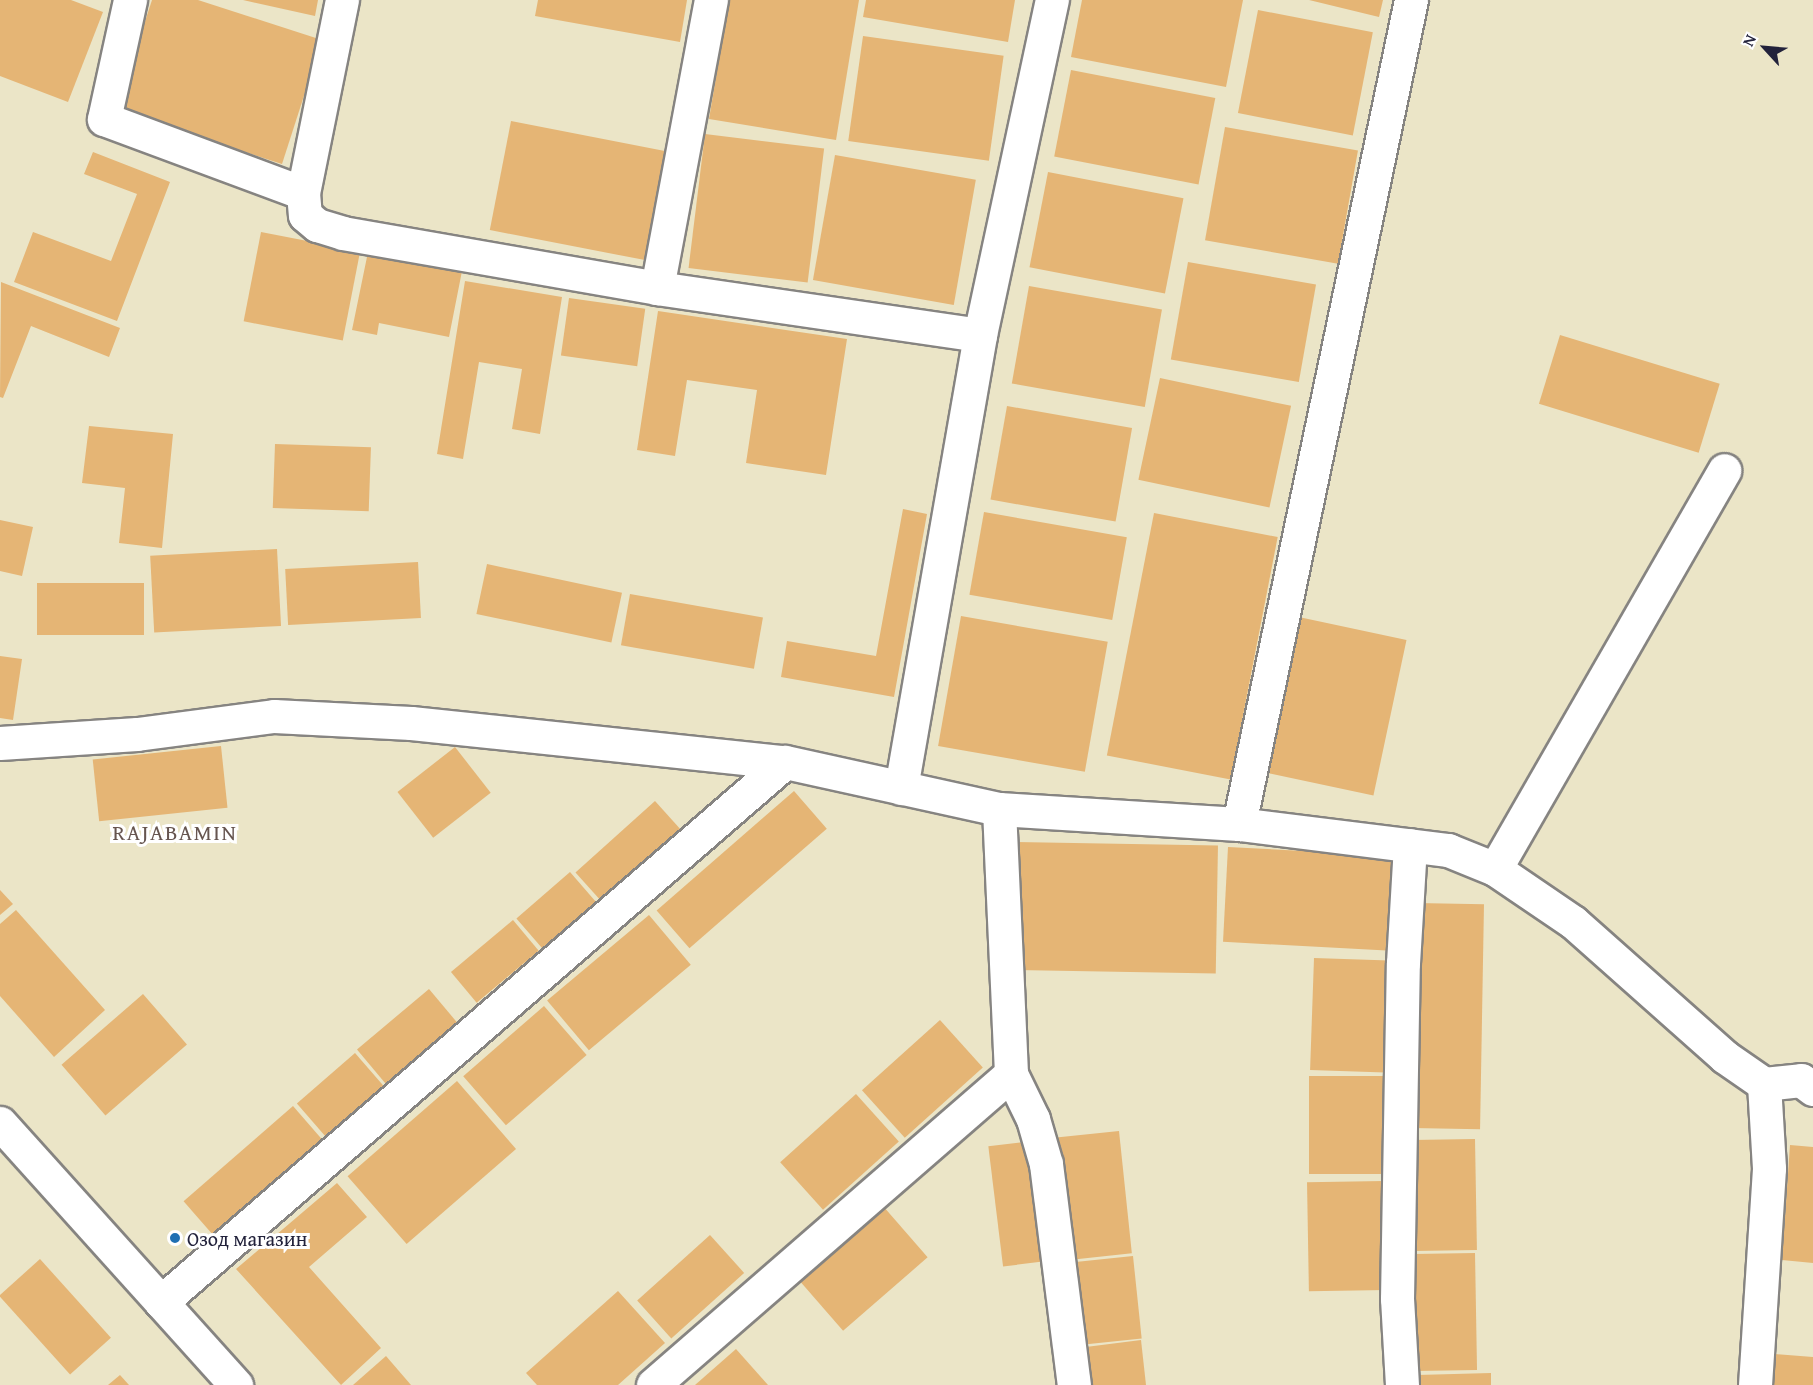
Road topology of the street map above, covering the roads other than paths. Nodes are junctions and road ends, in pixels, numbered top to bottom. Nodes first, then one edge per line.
1 (130, 0) edge
2 (342, 0) edge
3 (711, 0) edge
4 (1052, 0) edge
5 (1411, 0) edge
6 (303, 193) junction
7 (657, 288) junction
8 (980, 335) junction
9 (1724, 470) dead end
10 (0, 743) edge
11 (784, 762) junction
12 (902, 788) junction
13 (999, 809) junction
14 (1239, 824) junction
15 (1410, 845) junction
16 (1496, 869) junction
17 (1011, 1074) junction
18 (1764, 1084) junction
19 (1813, 1089) edge
20 (0, 1123) edge
21 (161, 1302) junction
22 (236, 1385) edge
23 (653, 1385) edge
24 (1074, 1385) edge
25 (1402, 1385) edge
26 (1755, 1385) edge

1 - 6 street
2 - 6 street
3 - 7 street
4 - 8 street
5 - 14 street
6 - 7 street
7 - 8 street
8 - 12 street
9 - 16 street
10 - 11 street
11 - 12 street
11 - 21 street
12 - 13 street
13 - 14 street
13 - 17 street
14 - 15 street
15 - 16 street
15 - 25 street
16 - 18 street
17 - 23 street
17 - 24 street
18 - 19 street
18 - 26 street
20 - 21 street
21 - 22 street

